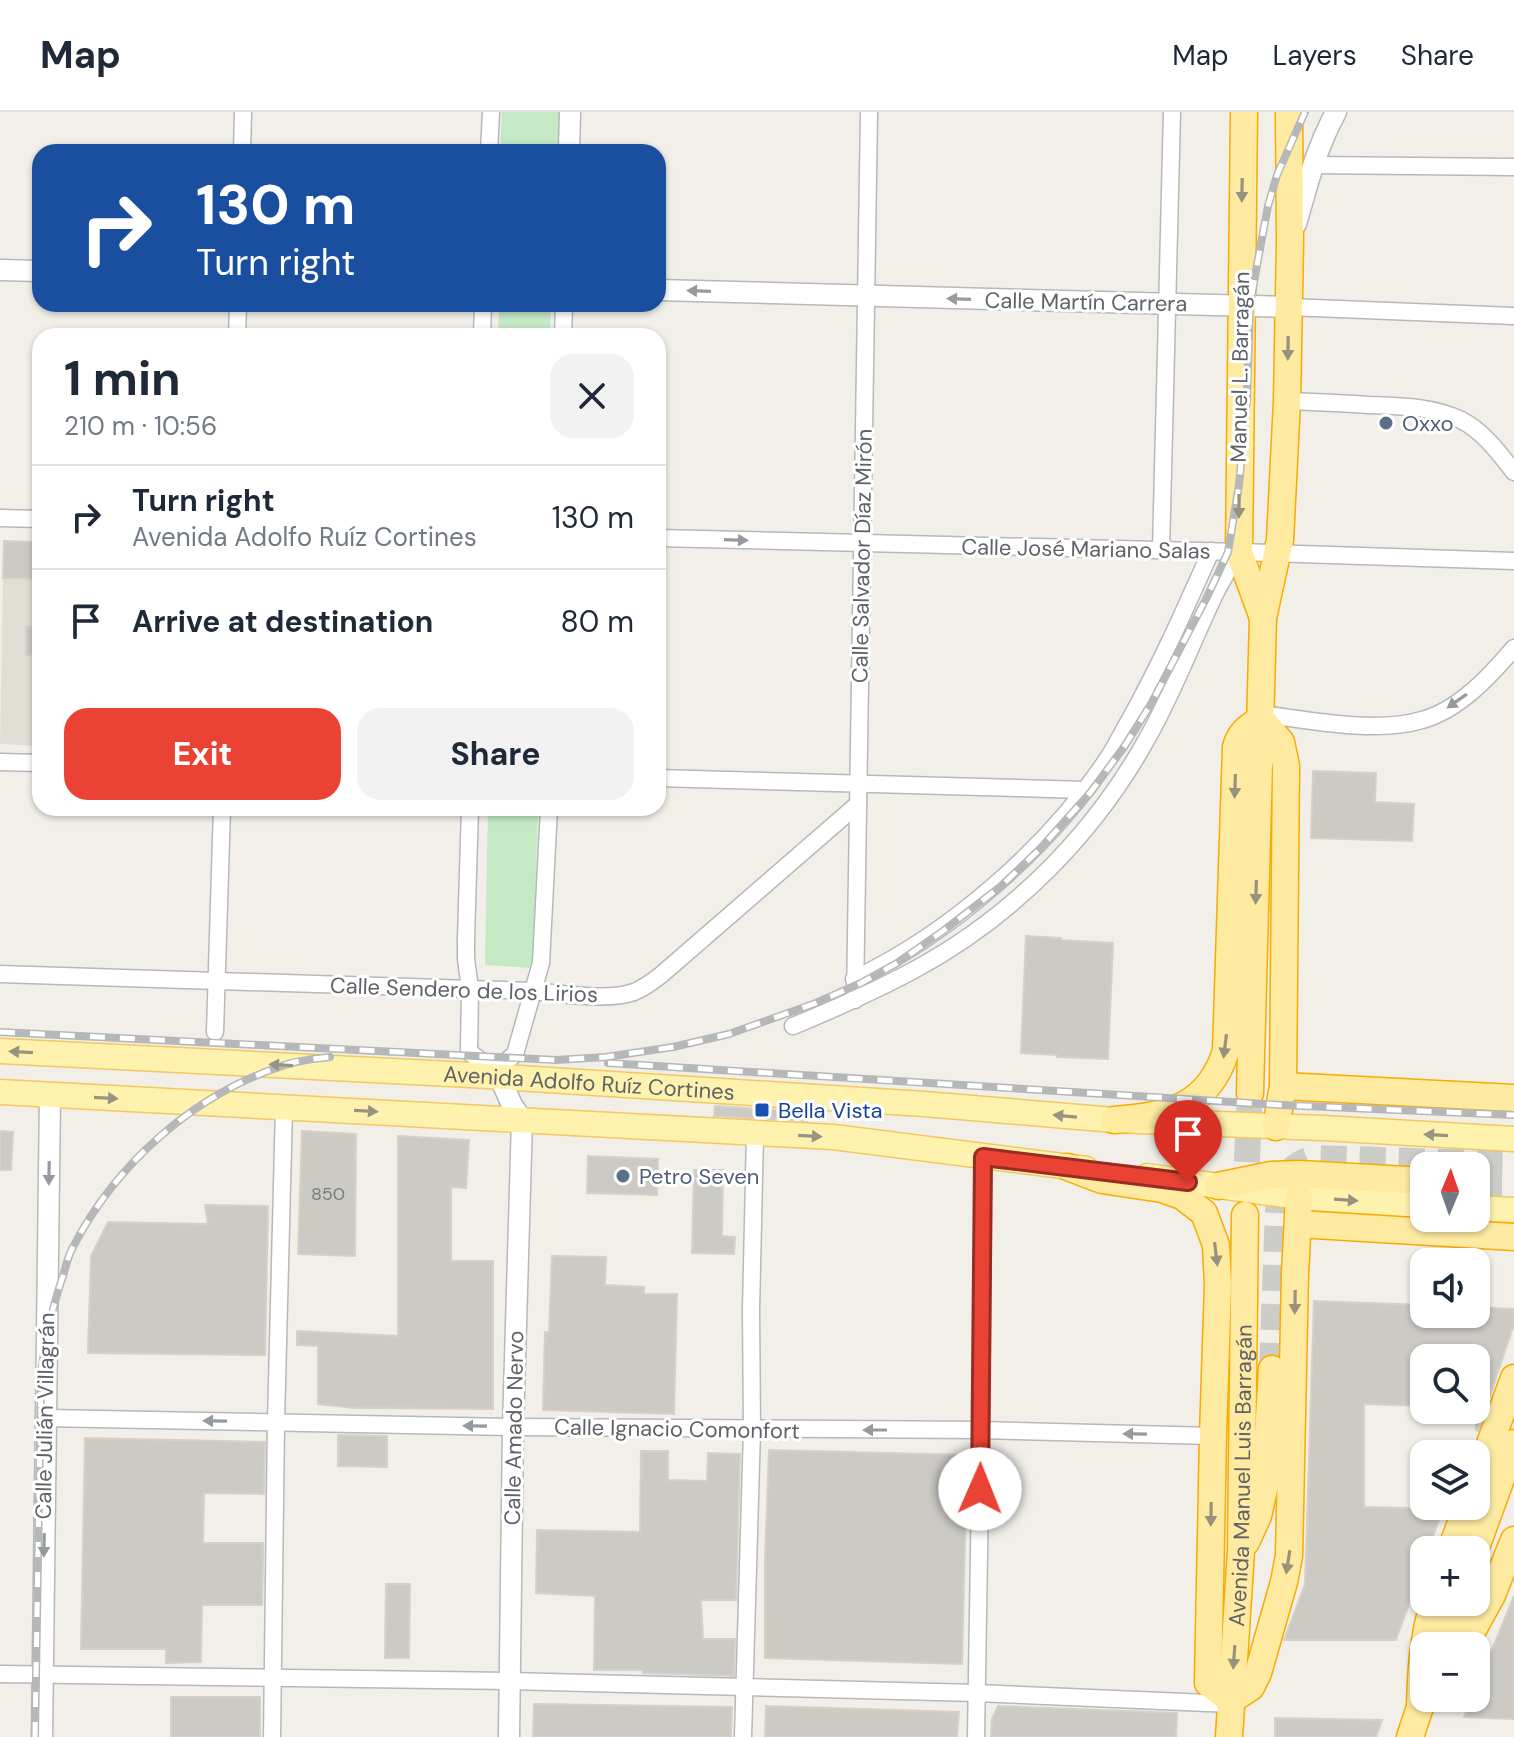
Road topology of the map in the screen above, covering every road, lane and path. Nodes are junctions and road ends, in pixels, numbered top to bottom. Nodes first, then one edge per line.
1 (243, 112) edge
2 (491, 112) edge
3 (570, 112) edge
4 (869, 112) edge
5 (1172, 112) edge
6 (1244, 112) edge
7 (1289, 112) edge
8 (1336, 112) edge
9 (242, 144) edge
10 (489, 144) edge
11 (569, 144) edge
12 (1312, 165) junction
13 (1514, 167) edge
14 (1290, 242) junction
15 (0, 270) edge
16 (32, 271) edge
17 (666, 290) edge
18 (866, 297) junction
19 (1166, 305) junction
20 (1240, 306) junction
21 (1289, 307) junction
22 (1514, 316) edge
23 (1287, 401) junction
24 (1514, 472) edge
25 (0, 518) edge
26 (32, 519) edge
27 (666, 538) edge
28 (862, 543) junction
29 (1161, 550) junction
30 (1211, 551) junction
31 (1239, 552) junction
32 (1278, 553) junction
33 (1514, 561) edge
34 (1263, 618) junction
35 (1514, 648) edge
36 (1261, 717) junction
37 (0, 762) edge
38 (32, 763) edge
39 (666, 778) edge
40 (858, 784) junction
41 (1085, 790) junction
42 (858, 804) junction
43 (222, 816) edge
44 (470, 816) edge
45 (549, 816) edge
46 (0, 974) edge
47 (854, 979) junction
48 (217, 980) junction
49 (470, 989) junction
50 (533, 991) junction
51 (855, 1000) junction
52 (793, 1026) dead end
53 (215, 1032) dead end
54 (0, 1051) edge
55 (497, 1075) junction
56 (1283, 1086) junction
57 (0, 1092) edge
58 (1250, 1093) tunnel mouth
59 (50, 1095) junction
60 (1514, 1098) edge
61 (284, 1107) junction
62 (522, 1120) junction
63 (1114, 1120) junction
64 (1276, 1127) junction
65 (755, 1133) junction
66 (1514, 1139) edge
67 (983, 1157) junction
68 (1068, 1167) junction
69 (1410, 1180) edge
70 (1218, 1186) junction
71 (1299, 1197) junction
72 (1410, 1204) edge
73 (1490, 1209) edge
74 (1514, 1210) edge
75 (1245, 1215) tunnel mouth
76 (1298, 1224) junction
77 (1514, 1237) edge
78 (1272, 1369) tunnel mouth
79 (1514, 1378) edge
80 (45, 1418) junction
81 (276, 1422) junction
82 (513, 1427) junction
83 (752, 1430) junction
84 (981, 1430) junction
85 (1213, 1436) junction
86 (1514, 1443) edge
87 (1490, 1444) edge
88 (1480, 1536) edge
89 (1514, 1540) edge
90 (1241, 1551) junction
91 (1472, 1632) edge
92 (0, 1674) edge
93 (42, 1675) junction
94 (273, 1679) junction
95 (509, 1681) junction
96 (744, 1687) junction
97 (976, 1693) junction
98 (1231, 1702) junction
99 (1419, 1712) edge
100 (42, 1737) edge
101 (272, 1737) edge
102 (509, 1737) edge
103 (743, 1737) edge
104 (976, 1737) edge
105 (1229, 1737) edge
106 (1410, 1737) edge

1 - 9 street
2 - 10 street
3 - 11 street
4 - 18 street, Calle Salvador Díaz Mirón
5 - 19 street
6 -> 20 highway, Manuel L. Barragán
7 - 14 highway, Manuel L. Barragán
8 - 12 street
12 - 13 street
12 - 14 street
14 - 21 highway, Manuel L. Barragán
15 - 16 street
18 -> 17 street, Calle Martín Carrera
19 -> 18 street, Calle Martín Carrera
18 - 28 street, Calle Salvador Díaz Mirón
19 - 20 street, Calle Martín Carrera
19 - 29 street
20 - 21 street, Calle Martín Carrera
20 -> 31 highway, Manuel L. Barragán
21 - 22 street, Calle Martín Carrera
21 -> 23 highway, Manuel L. Barragán
23 - 24 street
23 - 32 highway, Manuel L. Barragán
25 - 26 street
27 -> 28 street, Calle José Mariano Salas
28 - 29 street, Calle José Mariano Salas
28 - 40 street, Calle Salvador Díaz Mirón
29 - 30 street, Calle José Mariano Salas
30 - 31 street, Calle José Mariano Salas
30 - 41 street
31 - 32 street, Calle José Mariano Salas
31 - 34 highway, Manuel L. Barragán
31 - 51 street
32 - 33 street, Calle José Mariano Salas
32 - 34 highway, Manuel L. Barragán
34 - 36 highway, Manuel L. Barragán
35 -> 36 street
36 - 56 highway
36 -> 58 highway, Manuel L. Barragán
36 -> 63 highway
37 - 38 street
39 - 40 street
40 - 41 street
40 - 42 street, Calle Salvador Díaz Mirón
41 - 47 street
42 - 47 street, Calle Salvador Díaz Mirón
42 - 50 street, Calle Sendero de los Lirios
43 - 48 street
44 - 49 street
45 - 50 street
46 - 48 street, Calle Sendero de los Lirios
47 - 51 street, Calle Salvador Díaz Mirón
48 - 49 street, Calle Sendero de los Lirios
48 - 53 street
49 - 50 street, Calle Sendero de los Lirios
49 - 55 street
50 - 55 street
51 - 52 street
55 -> 54 main road, Avenida Adolfo Ruíz Cortines
55 - 62 street
63 -> 55 main road, Avenida Adolfo Ruíz Cortines
56 - 60 highway
56 - 64 highway
57 - 59 main road, Avenida Adolfo Ruíz Cortines
59 -> 61 main road, Avenida Adolfo Ruíz Cortines
59 -> 80 street, Calle Julián Villagrán
61 -> 62 main road, Avenida Adolfo Ruíz Cortines
61 - 81 street
62 - 65 main road, Avenida Adolfo Ruíz Cortines
62 - 82 street, Calle Amado Nervo
63 - 64 main road, Avenida Adolfo Ruíz Cortines
66 -> 64 main road, Avenida Adolfo Ruíz Cortines
65 -> 67 main road, Avenida Adolfo Ruíz Cortines
65 - 83 street
67 - 68 main road, Avenida Adolfo Ruíz Cortines
67 - 84 street
68 - 70 main road, Avenida Adolfo Ruíz Cortines
68 -> 85 highway
69 - 70 highway
70 - 71 main road, Avenida Adolfo Ruíz Cortines
71 -> 72 main road, Avenida Adolfo Ruíz Cortines
71 - 76 highway
73 - 74 main road
75 - 90 highway, Avenida Manuel Luis Barragán
76 - 77 highway
76 -> 98 highway
78 - 90 highway
79 - 87 highway
81 -> 80 street, Calle Ignacio Comonfort
80 -> 93 street, Calle Julián Villagrán
82 -> 81 street, Calle Ignacio Comonfort
81 - 94 street
82 - 83 street, Calle Ignacio Comonfort
82 - 95 street, Calle Amado Nervo
84 -> 83 street, Calle Ignacio Comonfort
83 - 96 street
85 -> 84 street, Calle Ignacio Comonfort
84 - 97 street
85 -> 98 highway
86 - 88 highway
89 - 91 highway
90 -> 98 highway, Avenida Manuel Luis Barragán
92 - 93 street
93 - 94 street
93 - 100 street, Calle Julián Villagrán
94 - 95 street
94 - 101 street
95 - 96 street
95 - 102 street, Calle Amado Nervo
96 - 97 street
96 - 103 street
97 - 98 street
97 - 104 street
98 - 105 highway, Avenida Manuel Luis Barragán
99 - 106 highway

